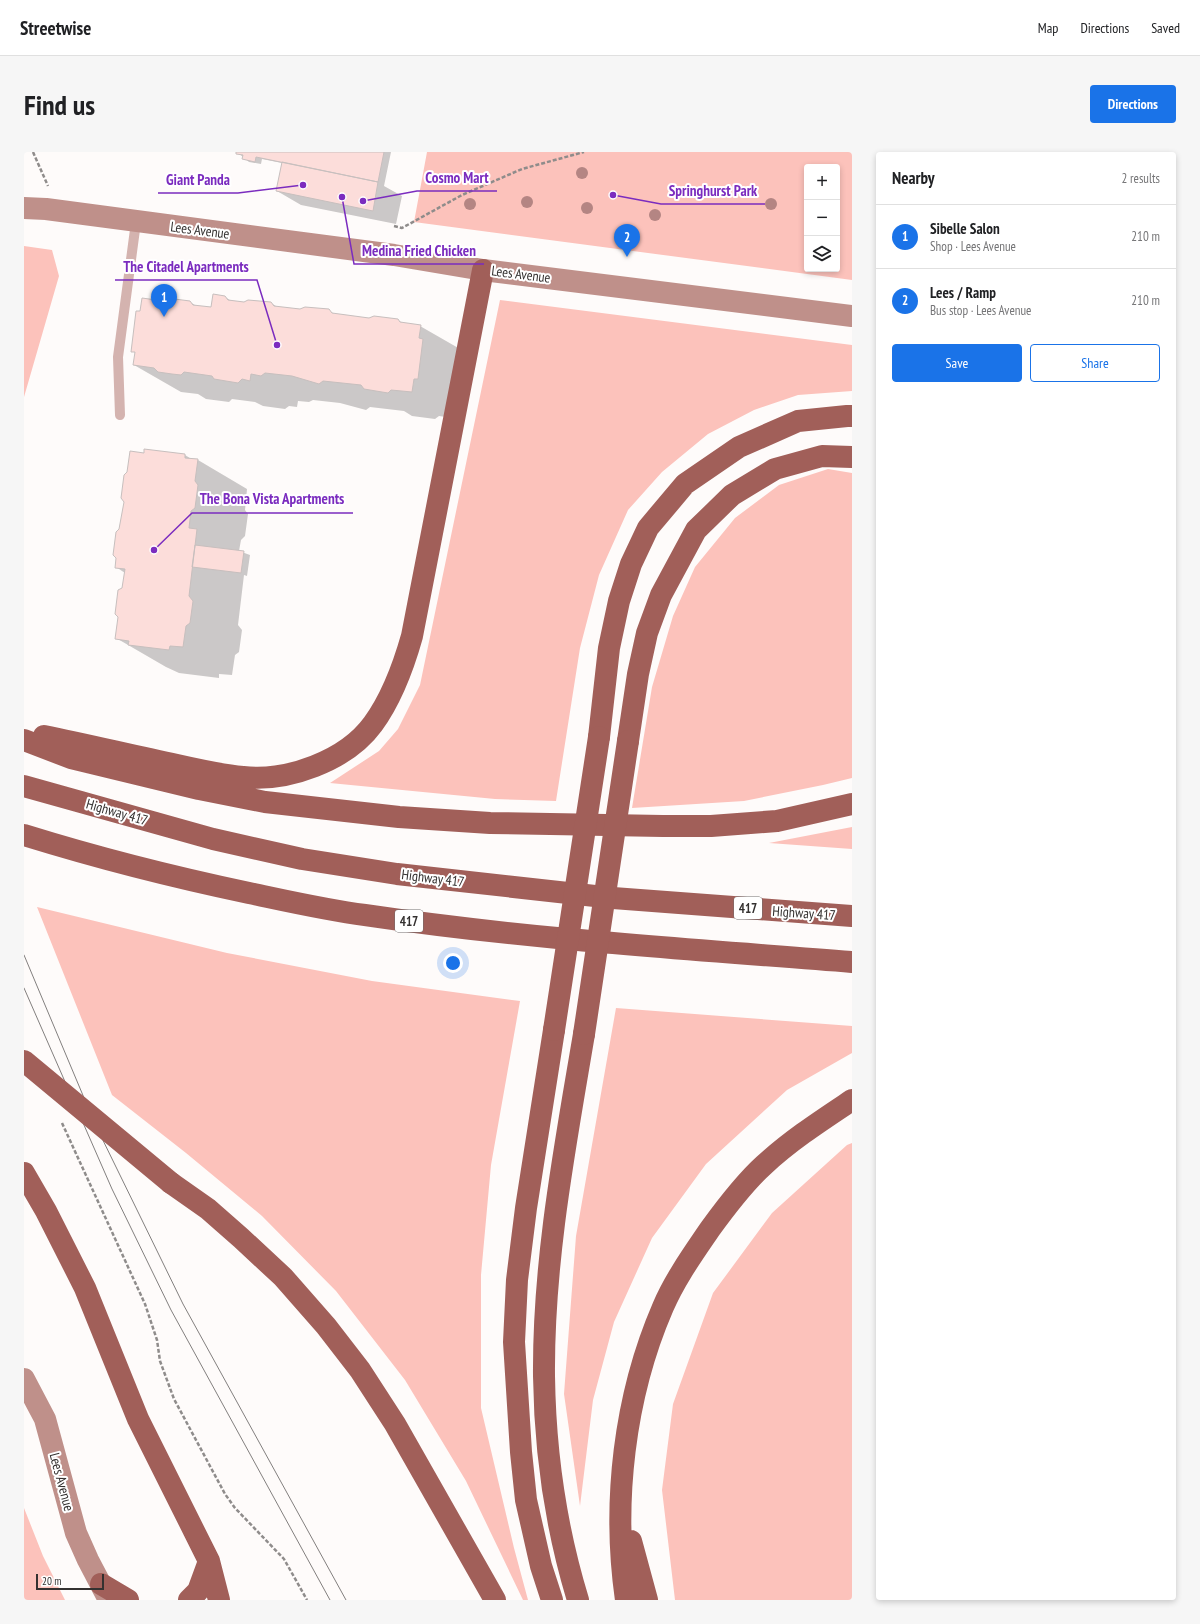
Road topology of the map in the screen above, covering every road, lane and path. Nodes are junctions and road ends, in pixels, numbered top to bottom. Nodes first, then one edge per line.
1 (33, 152) edge
2 (584, 152) edge
3 (49, 187) dead end
4 (24, 208) edge
5 (136, 222) junction
6 (394, 226) dead end
7 (483, 270) junction
8 (852, 316) edge
9 (120, 415) dead end
10 (852, 416) edge
11 (852, 457) edge
12 (24, 732) edge
13 (24, 740) edge
14 (24, 786) edge
15 (852, 804) edge
16 (24, 835) edge
17 (852, 916) edge
18 (852, 962) edge
19 (24, 1061) edge
20 (852, 1100) edge
21 (62, 1122) dead end
22 (24, 1173) edge
23 (24, 1379) edge
24 (622, 1507) junction
25 (208, 1561) junction
26 (105, 1592) edge
27 (116, 1600) edge
28 (128, 1600) edge
29 (189, 1600) edge
30 (219, 1600) edge
31 (307, 1600) edge
32 (495, 1600) edge
33 (552, 1600) edge
34 (578, 1600) edge
35 (626, 1600) edge
36 (647, 1600) edge

1 - 3 path
2 - 6 path
4 - 5 main road, Lees Avenue
5 - 7 main road, Lees Avenue
5 - 9 lane
7 - 8 main road, Lees Avenue
7 - 12 highway
10 - 33 highway, bridge
11 - 34 highway, bridge
13 - 15 highway
14 - 17 highway, Highway 417 / 417
16 - 18 highway, 417
19 - 32 highway, bridge
20 - 24 highway
21 - 31 path
22 - 25 highway
23 - 26 main road, Lees Avenue
24 - 35 highway
24 - 36 highway
25 - 29 highway
25 - 30 highway
26 - 27 main road, Lees Avenue
26 - 28 highway

